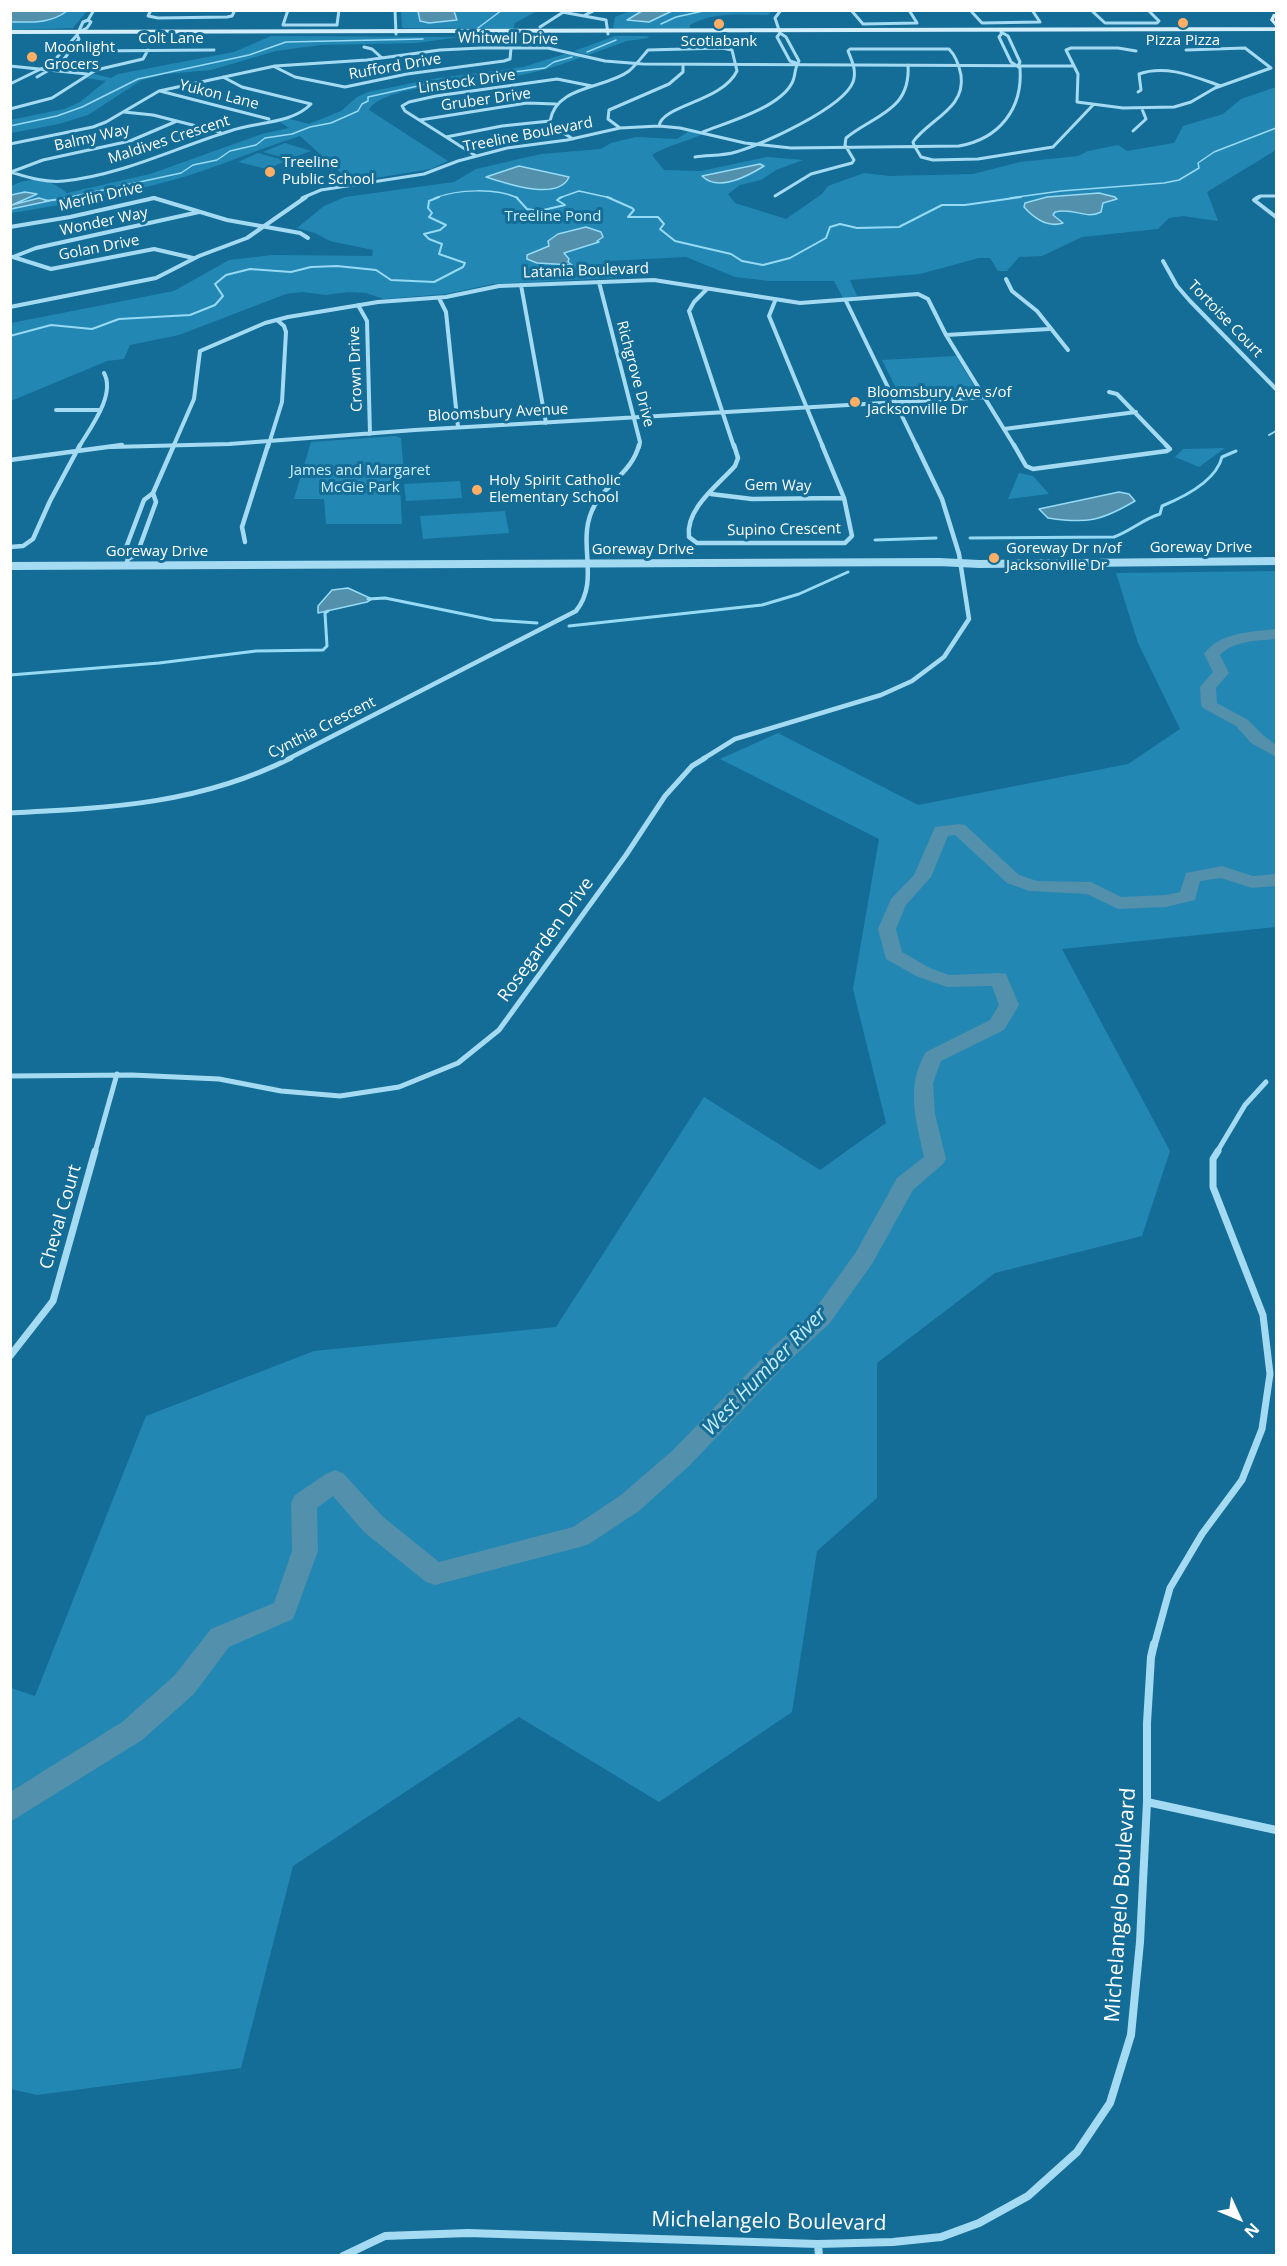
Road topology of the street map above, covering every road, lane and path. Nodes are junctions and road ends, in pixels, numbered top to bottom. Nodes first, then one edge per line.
1 (94, 10) edge
2 (151, 10) edge
3 (235, 10) edge
4 (288, 10) edge
5 (339, 10) edge
6 (395, 10) edge
7 (596, 10) edge
8 (780, 10) edge
9 (851, 10) edge
10 (909, 10) edge
11 (970, 10) edge
12 (1032, 10) edge
13 (1090, 10) edge
14 (1148, 10) edge
15 (564, 11) edge
16 (1274, 14) edge
17 (584, 15) junction
18 (88, 20) junction
19 (540, 27) dead end
20 (1276, 29) edge
21 (1001, 31) junction
22 (608, 32) junction
23 (779, 32) junction
24 (396, 33) junction
25 (10, 34) edge
26 (78, 34) junction
27 (364, 47) dead end
28 (512, 48) junction
29 (148, 50) junction
30 (214, 50) dead end
31 (1186, 50) dead end
32 (91, 51) dead end
33 (1136, 51) dead end
34 (382, 58) junction
35 (636, 64) junction
36 (683, 64) junction
37 (736, 64) junction
38 (796, 64) junction
39 (855, 65) junction
40 (908, 65) junction
41 (959, 65) junction
42 (10, 66) edge
43 (274, 66) junction
44 (1018, 66) junction
45 (1074, 66) junction
46 (44, 69) junction
47 (51, 70) junction
48 (87, 74) junction
49 (223, 77) junction
50 (34, 78) dead end
51 (28, 81) dead end
52 (10, 85) edge
53 (592, 86) junction
54 (1222, 86) junction
55 (159, 91) junction
56 (1138, 92) dead end
57 (556, 104) junction
58 (1093, 105) junction
59 (10, 109) edge
60 (1142, 109) junction
61 (123, 112) junction
62 (273, 120) junction
63 (420, 120) junction
64 (177, 121) junction
65 (550, 121) junction
66 (659, 126) junction
67 (620, 128) junction
68 (1133, 131) dead end
69 (220, 132) junction
70 (703, 132) junction
71 (446, 137) junction
72 (573, 139) junction
73 (10, 144) edge
74 (753, 145) junction
75 (914, 145) junction
76 (846, 148) junction
77 (476, 156) junction
78 (695, 157) dead end
79 (11, 172) edge
80 (775, 196) dead end
81 (1276, 196) edge
82 (200, 212) junction
83 (1276, 217) edge
84 (265, 226) junction
85 (10, 227) edge
86 (308, 238) dead end
87 (12, 256) edge
88 (193, 258) junction
89 (1163, 261) dead end
90 (1006, 279) dead end
91 (599, 282) junction
92 (520, 285) junction
93 (707, 289) junction
94 (439, 298) junction
95 (775, 301) junction
96 (846, 301) junction
97 (358, 305) junction
98 (11, 306) edge
99 (277, 320) junction
100 (1049, 329) junction
101 (946, 335) junction
102 (1068, 350) dead end
103 (104, 373) dead end
104 (1276, 389) edge
105 (1109, 392) dead end
106 (987, 398) junction
107 (895, 402) junction
108 (807, 408) junction
109 (56, 410) dead end
110 (99, 410) junction
111 (1136, 412) junction
112 (724, 413) junction
113 (634, 418) junction
114 (546, 423) junction
115 (458, 427) junction
116 (1004, 429) junction
117 (370, 434) junction
118 (270, 441) junction
119 (175, 444) junction
120 (77, 450) junction
121 (10, 460) edge
122 (153, 493) junction
123 (711, 494) junction
124 (844, 498) junction
125 (245, 542) dead end
126 (10, 547) edge
127 (1276, 561) edge
128 (127, 562) junction
129 (588, 563) junction
130 (960, 563) junction
131 (10, 566) edge
132 (10, 813) edge
133 (117, 1074) junction
134 (10, 1076) edge
135 (1266, 1082) dead end
136 (10, 1356) edge
137 (1147, 1803) junction
138 (1276, 1830) edge
139 (818, 2244) junction
140 (343, 2256) edge
141 (819, 2256) edge

1 - 18 street
2 - 3 street
4 - 5 street
6 - 24 street
7 - 17 street
8 - 23 street
9 - 10 street
11 - 12 street
13 - 14 street
15 - 17 street
15 - 19 street
16 - 20 main road
17 - 22 street
18 - 26 street
18 - 26 street
20 - 21 main road
21 - 23 main road
21 - 44 street, Treeline Boulevard
21 - 44 street
22 - 23 main road
22 - 24 main road
23 - 38 street
23 - 38 street
24 - 26 main road
25 - 26 main road
26 - 46 street
26 - 47 street
27 - 34 street
28 - 34 street, Whitwell Drive
28 - 35 street, Whitwell Drive
28 - 43 street, Rufford Drive
29 - 30 street, Colt Lane
29 - 32 street, Colt Lane
29 - 48 street
31 - 54 street
33 - 45 street
34 - 43 street, Whitwell Drive
35 - 36 street, Whitwell Drive
35 - 37 street
35 - 53 street
36 - 37 street, Whitwell Drive
36 - 67 street
37 - 38 street, Whitwell Drive
37 - 66 street
38 - 39 street, Whitwell Drive
38 - 70 street
39 - 40 street, Whitwell Drive
39 - 41 street
39 - 74 street
40 - 41 street, Whitwell Drive
40 - 76 street
41 - 44 street, Whitwell Drive
41 - 75 street
42 - 46 street
43 - 49 street, Whitwell Drive
44 - 45 street, Whitwell Drive
44 - 75 street, Treeline Boulevard
45 - 58 street
46 - 47 street
46 - 52 street
47 - 48 street
47 - 50 street
48 - 59 street
49 - 55 street, Whitwell Drive
49 - 62 street, Maldives Crescent
51 - 52 street
53 - 57 street
53 - 63 street, Linstock Drive
54 - 56 street
54 - 60 street
55 - 61 street, Whitwell Drive
55 - 62 street, Yukon Lane
57 - 63 street, Gruber Drive
57 - 65 street
58 - 60 street
58 - 75 street
60 - 68 street
61 - 64 street
61 - 73 street, Whitwell Drive
62 - 69 street, Maldives Crescent
63 - 71 street, Linstock Drive
64 - 69 street
64 - 79 street, Balmy Way
65 - 71 street
65 - 72 street
66 - 67 street, Treeline Boulevard
66 - 70 street, Treeline Boulevard
67 - 72 street, Treeline Boulevard
69 - 79 street, Maldives Crescent
70 - 74 street, Treeline Boulevard
71 - 77 street, Linstock Drive
72 - 77 street, Treeline Boulevard
74 - 76 street, Treeline Boulevard
74 - 78 street
75 - 76 street, Treeline Boulevard
76 - 80 street
77 - 84 street, Treeline Boulevard
81 - 83 street
82 - 84 street, Merlin Drive
82 - 85 street, Merlin Drive
82 - 87 street, Wonder Way
84 - 86 street, Merlin Drive
84 - 88 street, Treeline Boulevard
87 - 88 street, Golan Drive
88 - 98 street, Treeline Boulevard
89 - 104 street, Tortoise Court
90 - 100 street
91 - 92 street, Latania Boulevard
91 - 93 street, Latania Boulevard
91 - 113 street, Richgrove Drive
92 - 94 street, Latania Boulevard
92 - 114 street
93 - 95 street, Latania Boulevard
93 - 112 street
94 - 97 street, Latania Boulevard
94 - 115 street
95 - 96 street, Latania Boulevard
95 - 108 street, Supino Crescent
96 - 101 street, Latania Boulevard
96 - 107 street, Rosegarden Drive
97 - 99 street, Latania Boulevard
97 - 117 street, Crown Drive
99 - 118 street
99 - 119 street, Latania Boulevard
100 - 101 street
100 - 102 street
101 - 106 street, Latania Boulevard
103 - 110 street
105 - 111 street
106 - 107 street, Bloomsbury Avenue
106 - 116 street, Latania Boulevard
107 - 108 street, Bloomsbury Avenue
107 - 130 street, Rosegarden Drive
108 - 112 street, Bloomsbury Avenue
108 - 124 street, Supino Crescent
109 - 110 street
110 - 120 street
111 - 116 street
111 - 116 street, Latania Boulevard
112 - 113 street, Bloomsbury Avenue
112 - 123 street, Supino Crescent
113 - 114 street, Bloomsbury Avenue
113 - 129 street, Richgrove Drive
114 - 115 street, Bloomsbury Avenue
115 - 117 street, Bloomsbury Avenue
117 - 118 street, Bloomsbury Avenue
118 - 119 street, Bloomsbury Avenue
118 - 125 street
119 - 120 street, Bloomsbury Avenue
119 - 122 street, Latania Boulevard
120 - 121 street, Bloomsbury Avenue
120 - 126 street
122 - 128 street, Latania Boulevard
122 - 128 street, Latania Boulevard
123 - 124 street, Gem Way
123 - 124 street, Supino Crescent
127 - 130 street, Goreway Drive
128 - 129 street, Goreway Drive
128 - 131 street, Goreway Drive
129 - 130 street, Goreway Drive
129 - 132 street, Cynthia Crescent
130 - 133 street, Rosegarden Drive
133 - 134 street, Rosegarden Drive
133 - 136 street, Cheval Court
135 - 137 street, Michelangelo Boulevard
137 - 138 street
137 - 139 street, Michelangelo Boulevard
139 - 140 street, Michelangelo Boulevard
139 - 141 street

